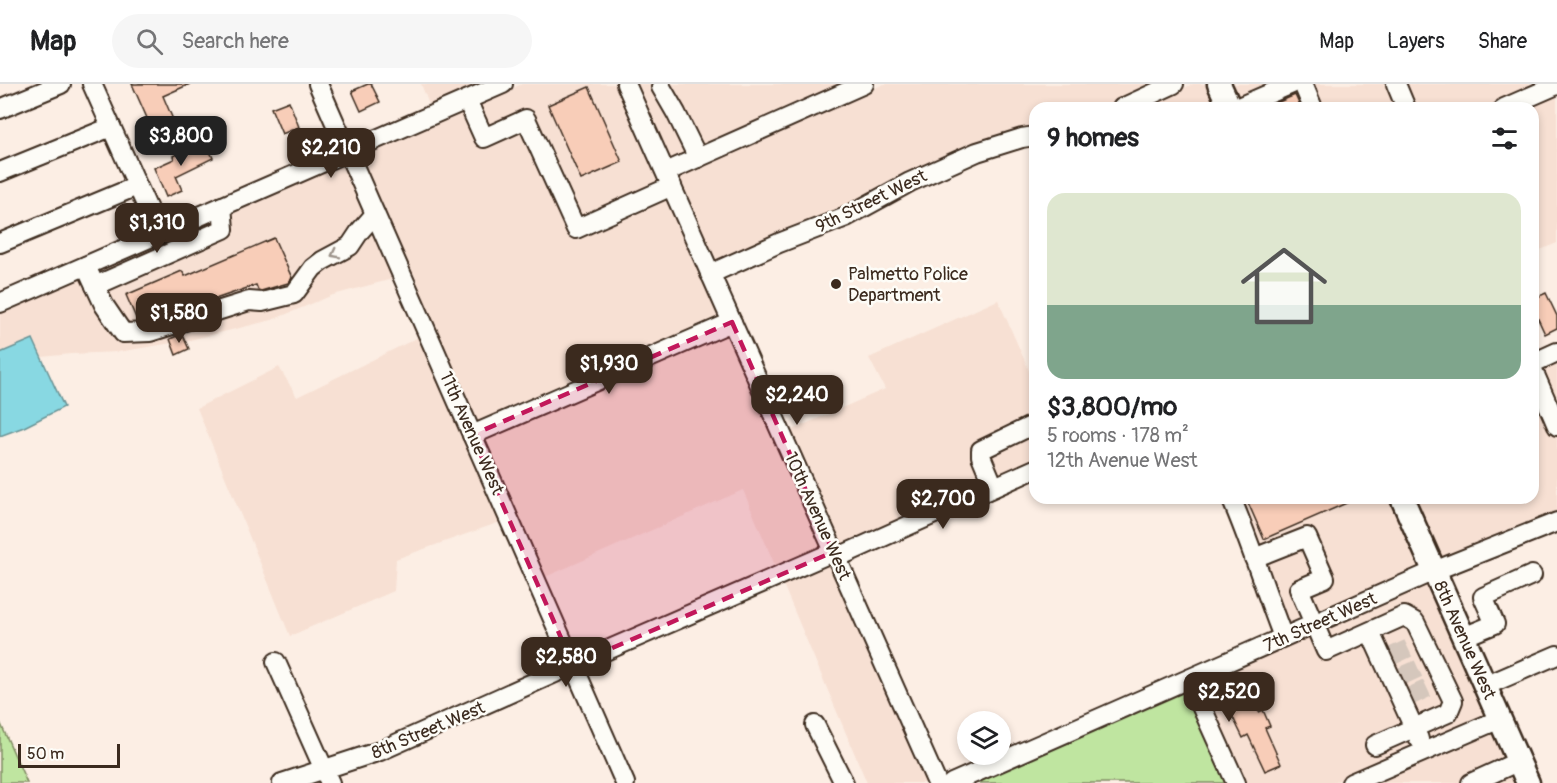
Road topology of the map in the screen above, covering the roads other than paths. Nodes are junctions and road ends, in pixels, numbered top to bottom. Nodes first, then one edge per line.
1 (61, 84) edge
2 (92, 84) edge
3 (318, 84) edge
4 (503, 84) edge
5 (864, 84) edge
6 (1174, 84) edge
7 (1219, 84) edge
8 (1292, 84) edge
9 (1303, 84) edge
10 (1396, 84) edge
11 (1557, 85) edge
12 (661, 86) edge
13 (630, 92) edge
14 (467, 100) junction
15 (1135, 102) edge
16 (1227, 102) edge
17 (1250, 102) edge
18 (1310, 102) edge
19 (1404, 102) edge
20 (1518, 102) edge
21 (0, 109) edge
22 (111, 127) junction
23 (1029, 137) edge
24 (348, 152) junction
25 (698, 158) junction
26 (0, 172) edge
27 (669, 179) junction
28 (138, 186) junction
29 (222, 206) junction
30 (375, 214) junction
31 (159, 234) junction
32 (0, 243) edge
33 (86, 266) junction
34 (710, 274) junction
35 (95, 286) junction
36 (0, 303) edge
37 (732, 322) junction
38 (1557, 352) edge
39 (1539, 360) edge
40 (1539, 384) edge
41 (1557, 426) edge
42 (1029, 427) edge
43 (472, 435) junction
44 (1029, 472) edge
45 (994, 487) junction
46 (1233, 504) edge
47 (1405, 504) edge
48 (1557, 522) edge
49 (835, 555) junction
50 (1254, 558) junction
51 (1434, 572) junction
52 (1532, 575) dead end
53 (1313, 624) junction
54 (1370, 632) junction
55 (1463, 636) junction
56 (1284, 637) junction
57 (1412, 647) dead end
58 (1557, 655) edge
59 (1392, 656) dead end
60 (276, 662) dead end
61 (1428, 664) junction
62 (573, 665) junction
63 (1397, 678) junction
64 (1189, 679) junction
65 (1485, 686) junction
66 (1430, 687) dead end
67 (1411, 696) dead end
68 (1500, 719) junction
69 (815, 725) dead end
70 (1414, 728) junction
71 (1375, 745) dead end
72 (1425, 751) junction
73 (1519, 761) junction
74 (327, 777) edge
75 (1381, 777) edge
76 (282, 783) edge
77 (625, 783) edge
78 (844, 783) edge
79 (937, 783) edge
80 (952, 783) edge
81 (1236, 783) edge
82 (1352, 783) edge
83 (1471, 783) edge
84 (1528, 783) edge

1 - 21 street
2 - 22 street
3 - 24 street, 11th Avenue West
4 - 14 street
5 - 25 street
6 - 15 street
7 - 16 main road
8 - 17 street
9 - 18 street
10 - 19 street
11 - 20 street
12 - 13 street
12 - 25 street
13 - 27 street, 10th Avenue West
14 - 24 street
14 - 27 street
22 - 26 street
22 - 28 street
23 - 34 street, 9th Street West
24 - 29 street
24 - 30 street, 11th Avenue West
25 - 27 street
27 - 34 street, 10th Avenue West
28 - 31 street
28 - 32 street
29 - 31 street
29 - 35 street
30 -> 35 street
30 - 43 street, 11th Avenue West
31 - 33 street
33 - 35 street
33 - 36 street
34 - 37 street, 10th Avenue West
37 - 43 street
37 - 49 street, 10th Avenue West
38 - 39 street
40 - 41 street
42 - 45 street
43 - 62 street, 11th Avenue West
44 - 45 street, 8th Street West
45 - 49 street, 8th Street West
46 - 50 street
47 - 51 main road, 8th Avenue West
48 - 51 street, 7th Street West
49 - 62 street, 8th Street West
49 - 79 street, 10th Avenue West
50 - 53 street
50 - 56 street
51 - 53 street, 7th Street West
51 - 55 main road, 8th Avenue West
52 - 55 street
53 - 54 street
53 - 56 street, 7th Street West
54 - 61 street
54 - 63 street
55 - 65 main road, 8th Avenue West
56 - 64 street, 7th Street West
57 - 61 street
58 - 65 street
59 - 63 street
60 - 74 street
61 - 66 street
61 - 70 street
62 - 74 street, 8th Street West
62 - 77 street, 11th Avenue West
63 - 67 street
63 - 70 street
64 - 80 street, 7th Street West
64 - 81 street
65 - 68 main road, 8th Avenue West
68 - 72 street
68 - 73 main road, 8th Avenue West
69 - 78 street
70 - 71 street
70 - 72 street
72 - 75 street
73 - 83 street
73 - 84 main road, 8th Avenue West
74 - 76 street, 8th Street West
75 - 82 street

